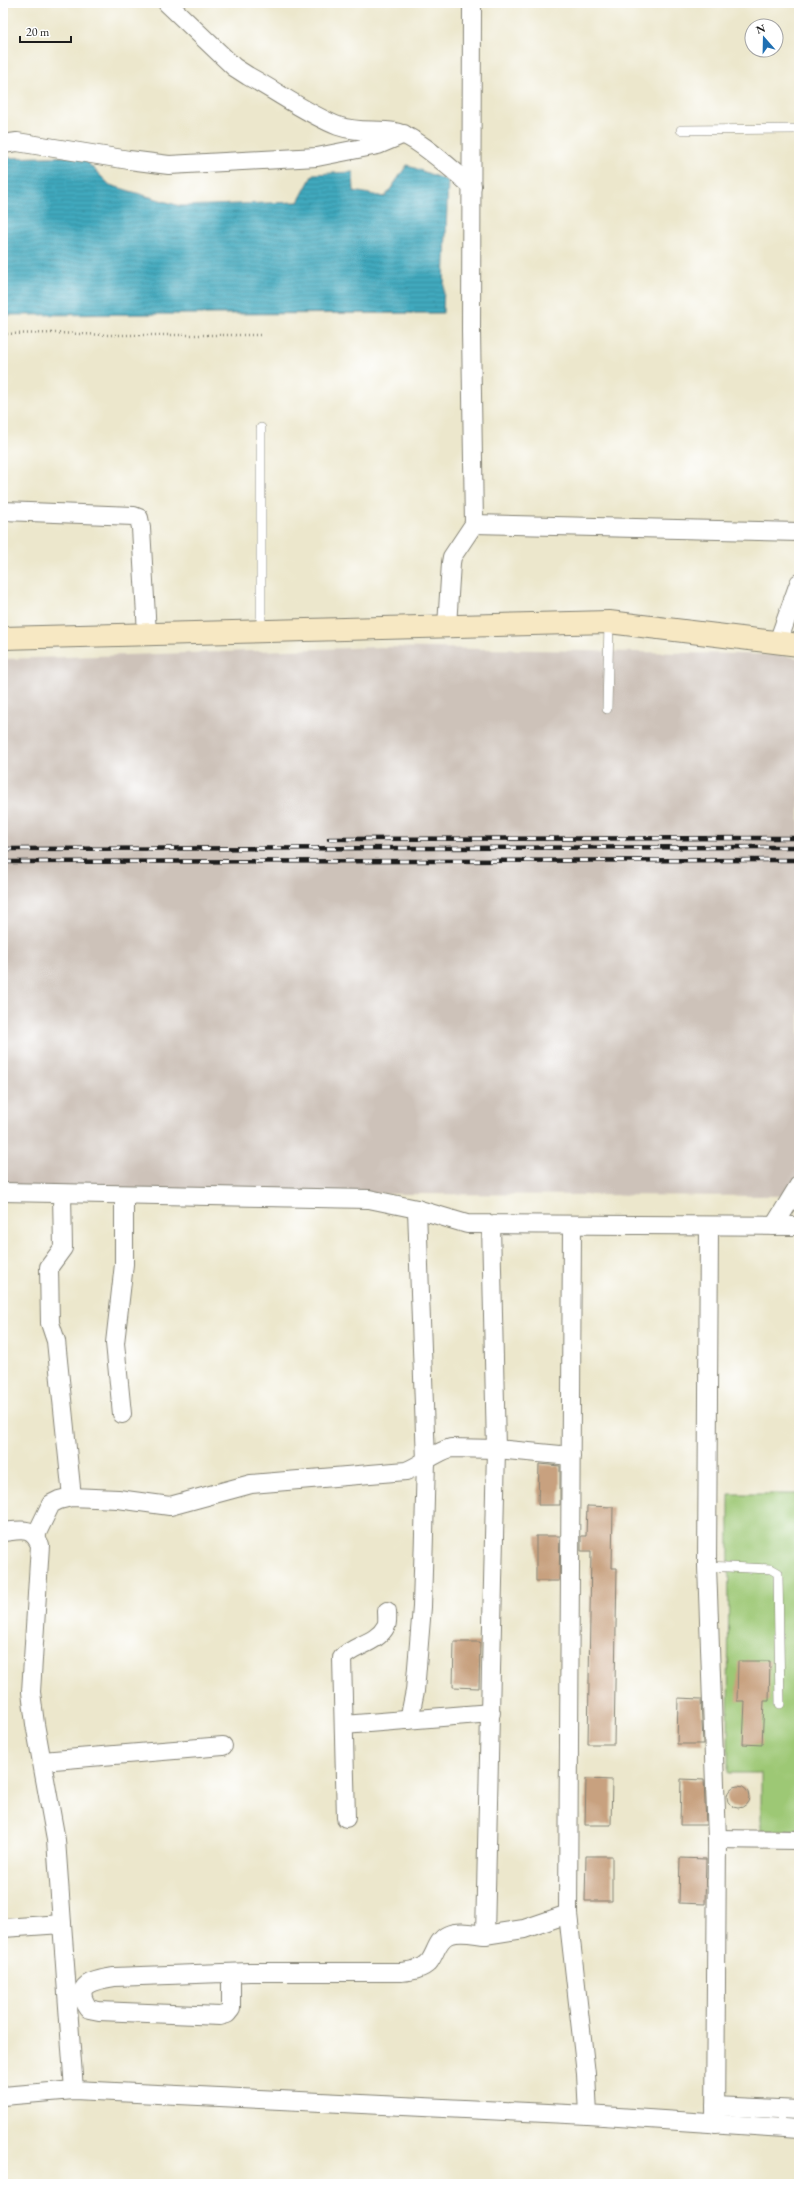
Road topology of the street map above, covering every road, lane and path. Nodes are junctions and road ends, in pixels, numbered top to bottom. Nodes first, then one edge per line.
1 (167, 3) edge
2 (472, 3) edge
3 (799, 129) edge
4 (681, 130) dead end
5 (404, 134) junction
6 (3, 144) edge
7 (472, 186) junction
8 (3, 334) edge
9 (261, 335) dead end
10 (261, 428) dead end
11 (3, 511) edge
12 (474, 524) junction
13 (799, 532) edge
14 (799, 583) edge
15 (610, 622) junction
16 (447, 626) junction
17 (261, 631) junction
18 (147, 634) junction
19 (3, 638) edge
20 (789, 644) edge
21 (607, 709) dead end
22 (799, 1185) edge
23 (3, 1192) edge
24 (62, 1194) junction
25 (124, 1195) junction
26 (417, 1209) junction
27 (491, 1225) junction
28 (572, 1226) junction
29 (709, 1226) junction
30 (774, 1226) junction
31 (799, 1226) edge
32 (122, 1414) dead end
33 (496, 1449) junction
34 (572, 1456) junction
35 (426, 1461) junction
36 (72, 1497) junction
37 (3, 1532) edge
38 (36, 1535) junction
39 (707, 1566) junction
40 (387, 1610) dead end
41 (780, 1704) dead end
42 (491, 1713) junction
43 (409, 1720) junction
44 (344, 1725) junction
45 (223, 1746) dead end
46 (42, 1761) junction
47 (346, 1818) dead end
48 (718, 1839) junction
49 (799, 1840) edge
50 (568, 1914) junction
51 (62, 1924) junction
52 (3, 1928) edge
53 (486, 1935) junction
54 (231, 1973) junction
55 (74, 2090) junction
56 (3, 2096) edge
57 (715, 2106) junction
58 (799, 2110) edge
59 (588, 2115) junction
60 (715, 2124) junction
61 (799, 2129) edge

1 - 5 street
2 - 7 street
3 - 4 lane
5 - 6 street
5 - 7 street
7 - 12 street
8 - 9 path
10 - 17 lane
11 - 18 street
12 - 13 street
12 - 16 street
14 - 20 street
15 - 16 main road
15 - 20 main road
15 - 21 lane
16 - 17 main road
17 - 18 main road
18 - 19 main road
22 - 30 street
23 - 24 street
24 - 25 street
24 - 36 street
25 - 26 street
25 - 32 street
26 - 27 street
26 - 35 street
27 - 28 street
27 - 33 street
28 - 29 street
28 - 34 street
29 - 30 street
29 - 39 street
30 - 31 street
33 - 34 street
33 - 35 street
33 - 42 street
34 - 50 street
35 - 36 street
35 - 43 street
36 - 38 street
37 - 38 street
38 - 46 street
39 - 41 lane
39 - 48 street
40 - 44 street
42 - 43 street
42 - 53 street
43 - 44 street
44 - 47 street
45 - 46 street
46 - 51 street
48 - 49 street
48 - 57 street
50 - 53 street
50 - 59 street
51 - 52 street
51 - 55 street
53 - 54 street
54 - 54 street
55 - 56 street
55 - 59 street
57 - 58 street
57 - 60 street
59 - 60 street
60 - 61 street

